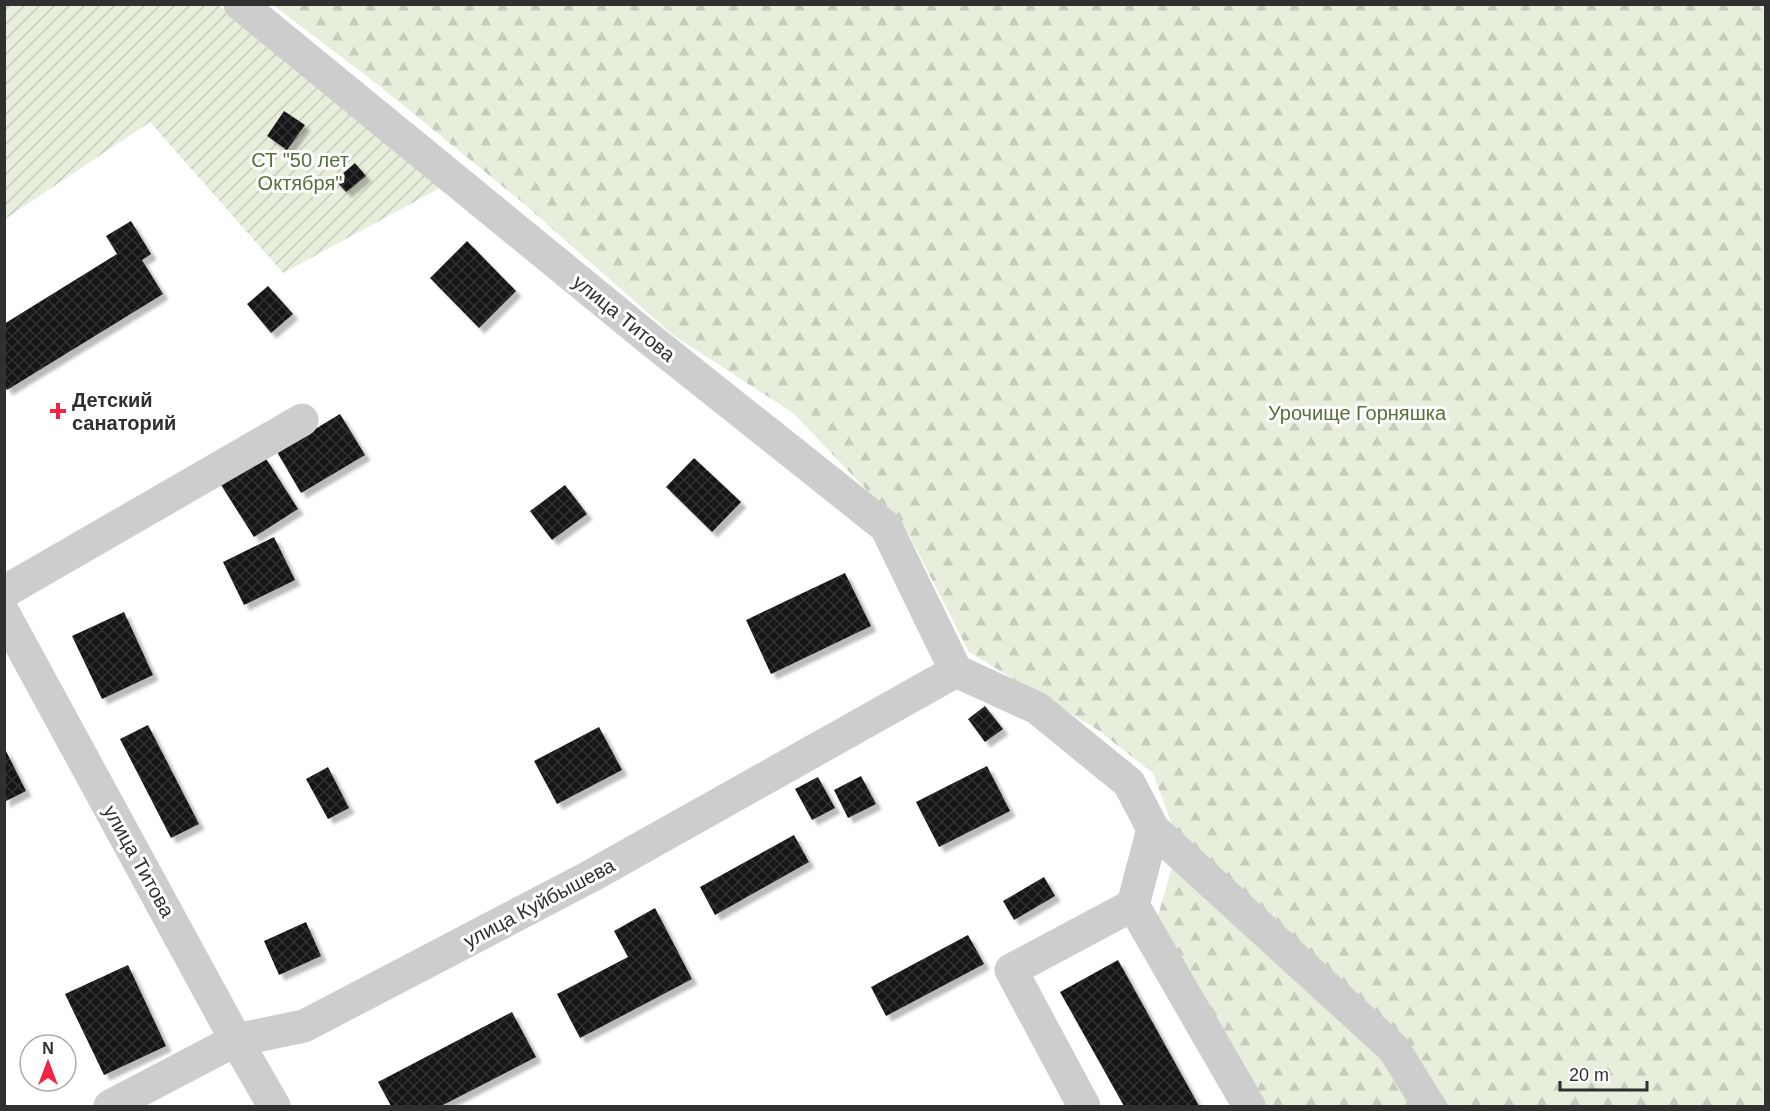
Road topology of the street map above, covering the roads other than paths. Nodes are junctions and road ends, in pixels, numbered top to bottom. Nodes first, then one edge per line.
1 (240, 4) edge
2 (302, 420) dead end
3 (4, 592) edge
4 (4, 614) edge
5 (956, 671) junction
6 (1153, 829) junction
7 (1133, 905) junction
8 (236, 1040) junction
9 (110, 1107) edge
10 (274, 1107) edge
11 (1084, 1107) edge
12 (1250, 1107) edge
13 (1429, 1107) edge

1 - 5 street, улица Титова
2 - 3 street
4 - 8 street, улица Титова
5 - 6 street
5 - 8 street, улица Куйбышева
6 - 7 street
6 - 13 street
7 - 11 street
7 - 12 street
8 - 9 street, улица Куйбышева
8 - 10 street, улица Титова

